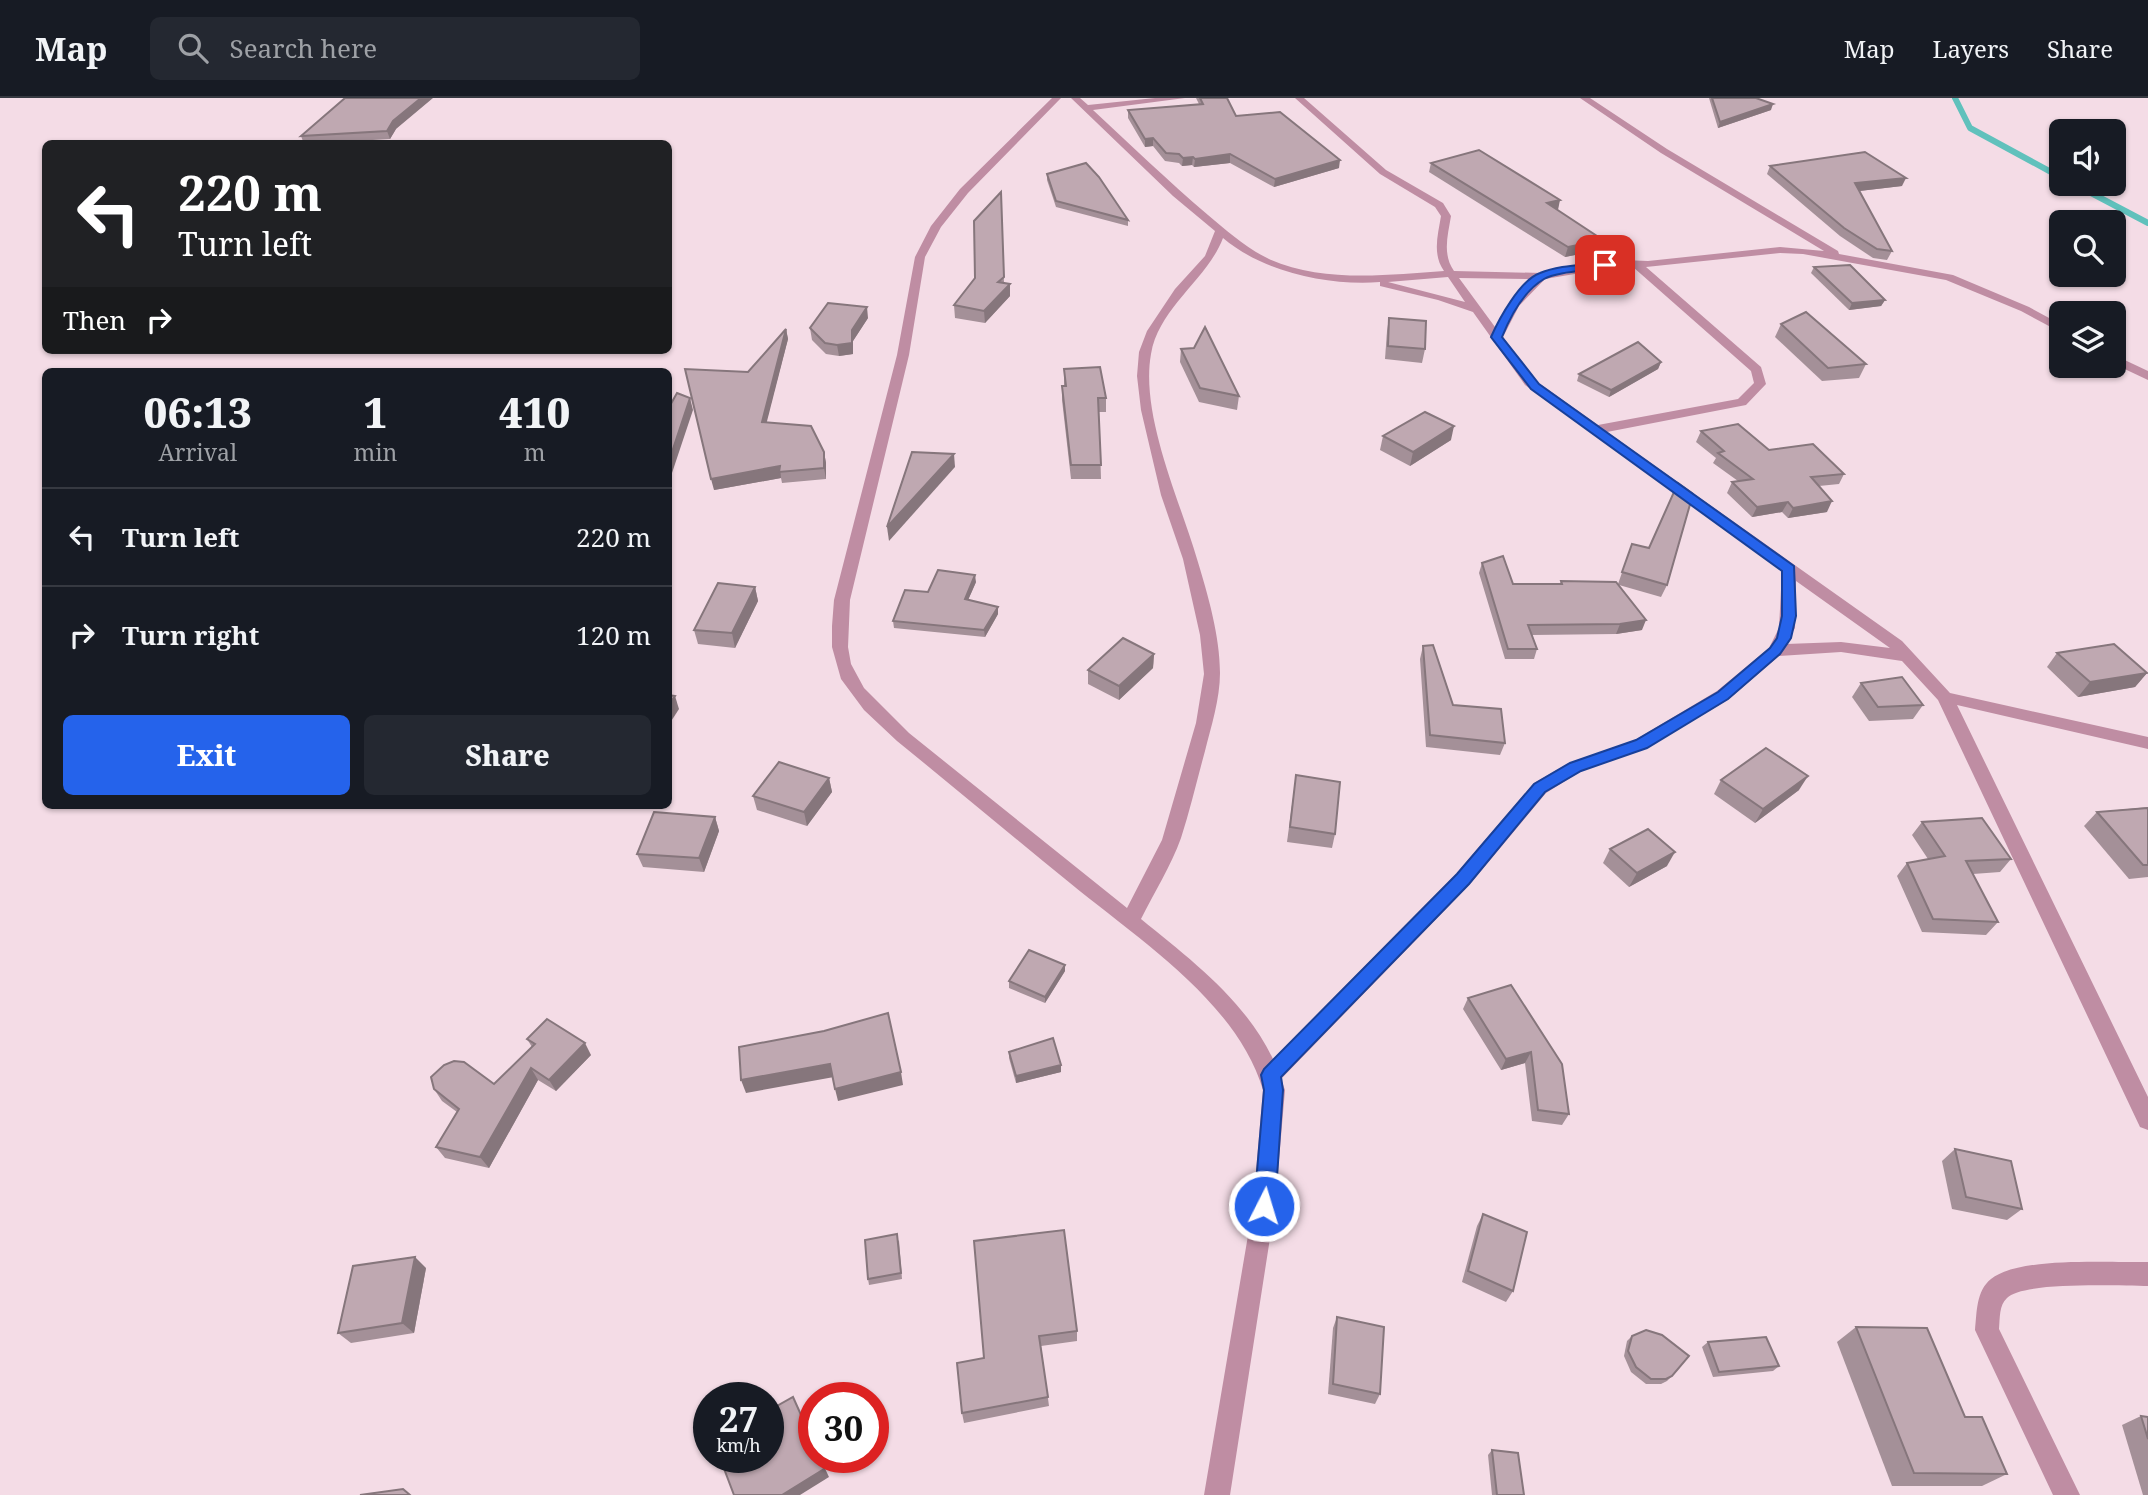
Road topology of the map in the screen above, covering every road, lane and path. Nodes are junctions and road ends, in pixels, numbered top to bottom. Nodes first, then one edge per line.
1 (1058, 98) edge
2 (1074, 98) edge
3 (1181, 98) edge
4 (1299, 98) edge
5 (1584, 98) edge
6 (1084, 108) junction
7 (1220, 230) junction
8 (1846, 261) junction
9 (1636, 264) junction
10 (1449, 274) junction
11 (1542, 275) junction
12 (1364, 280) junction
13 (1476, 309) junction
14 (2049, 323) edge
15 (1497, 337) junction
16 (2126, 365) edge
17 (2148, 376) edge
18 (1595, 430) junction
19 (1789, 569) junction
20 (1775, 651) junction
21 (1909, 657) junction
22 (1945, 697) junction
23 (2148, 743) edge
24 (1130, 921) junction
25 (1270, 1075) junction
26 (2148, 1120) edge
27 (2148, 1274) edge
28 (1216, 1495) edge
29 (2067, 1495) edge

1 - 24 street
2 - 6 street
3 - 6 street
4 - 10 street
5 - 8 street
6 - 7 street
7 - 12 street
7 - 24 street
8 - 9 street
8 - 14 street
9 - 11 street
9 - 18 street
10 - 11 street
10 - 12 street
10 - 13 street
11 - 15 street
12 - 13 street
13 - 15 street
15 - 18 street
16 - 17 street
18 - 19 street
19 - 20 street
19 - 21 street
20 - 21 street
20 - 25 street
21 - 22 street
22 - 23 street
22 - 26 street
24 - 25 street
25 - 28 street
27 - 29 street

